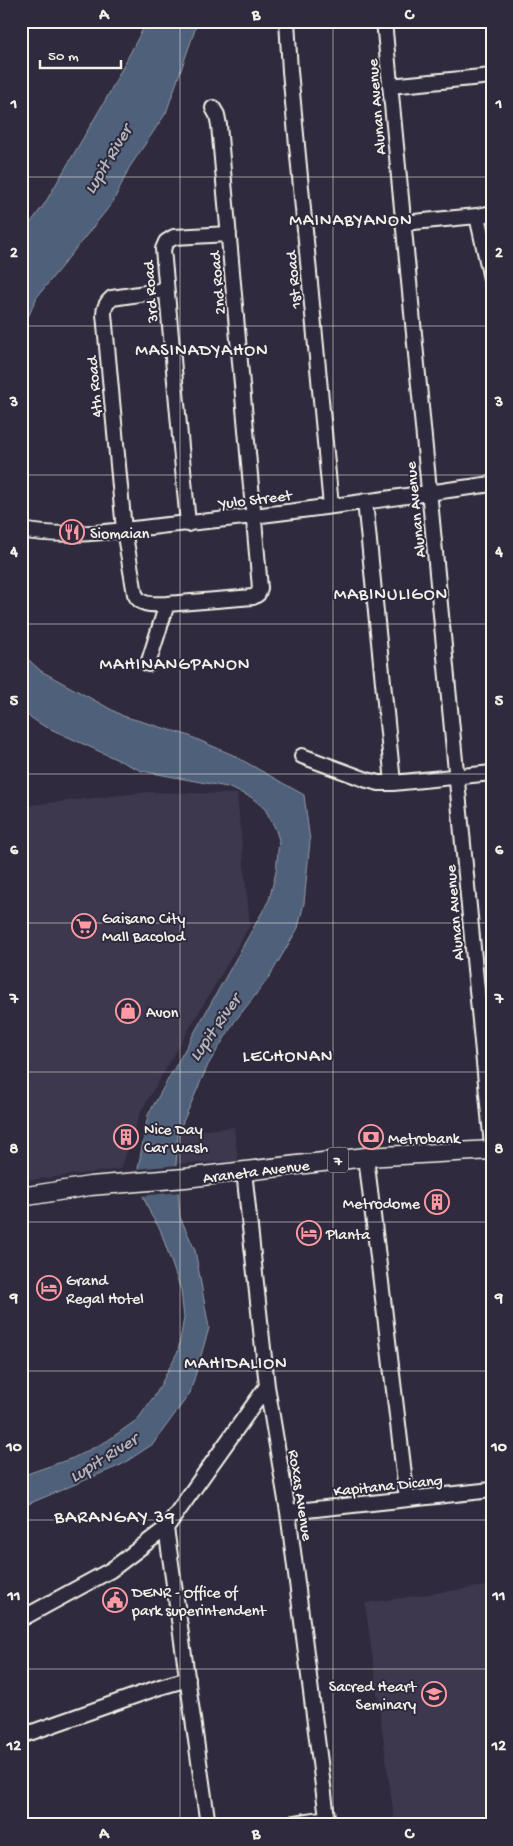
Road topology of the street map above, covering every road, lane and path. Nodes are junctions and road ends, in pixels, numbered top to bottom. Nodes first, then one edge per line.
1 (287, 21) edge
2 (384, 21) edge
3 (492, 76) edge
4 (390, 86) junction
5 (213, 108) dead end
6 (492, 213) edge
7 (478, 216) junction
8 (403, 223) junction
9 (229, 234) junction
10 (492, 284) edge
11 (166, 290) junction
12 (492, 484) edge
13 (430, 492) junction
14 (365, 502) junction
15 (331, 506) junction
16 (254, 517) junction
17 (188, 524) junction
18 (21, 530) edge
19 (124, 530) junction
20 (167, 604) junction
21 (148, 664) dead end
22 (302, 756) dead end
23 (492, 773) edge
24 (458, 776) junction
25 (393, 783) junction
26 (492, 1146) edge
27 (492, 1150) edge
28 (366, 1157) junction
29 (244, 1171) junction
30 (21, 1197) edge
31 (267, 1386) junction
32 (492, 1490) edge
33 (407, 1499) junction
34 (288, 1512) junction
35 (166, 1528) junction
36 (21, 1619) edge
37 (188, 1679) junction
38 (21, 1736) edge
39 (328, 1821) edge
40 (208, 1825) edge
41 (283, 1825) edge

1 - 15 street, 1st Road
2 - 4 street, Alunan Avenue
3 - 4 street
4 - 8 street, Alunan Avenue
5 - 9 street, 2nd Road
6 - 7 street
7 - 8 street
7 - 10 street
8 - 13 street, Alunan Avenue
9 - 11 street, 3rd Road
9 - 16 street, 2nd Road
11 - 17 street, 3rd Road
11 - 19 street, 4th Road
12 - 13 street, Yulo Street
13 - 14 street, Yulo Street
13 - 24 street, Alunan Avenue
14 - 15 street, Yulo Street
14 - 25 street
15 - 16 street, Yulo Street
16 - 17 street, Yulo Street
16 - 20 street, 2nd Road
17 - 19 street, Yulo Street
18 - 19 street, Yulo Street
19 - 20 street, 4th Road
20 - 21 street
22 - 25 street
23 - 24 street
24 - 25 street
24 - 26 street, Alunan Avenue
27 - 28 main road, Araneta Avenue / 7
28 - 29 main road, Araneta Avenue / 7
28 - 33 street
29 - 30 main road, Araneta Avenue / 7
29 - 31 street, Roxas Avenue
31 - 34 street, Roxas Avenue
31 - 35 street
32 - 33 street, Kapitana Dicang
33 - 34 street, Kapitana Dicang
34 - 39 street, Roxas Avenue
35 - 36 street
35 - 37 street
37 - 38 street
37 - 40 street
39 - 41 street

